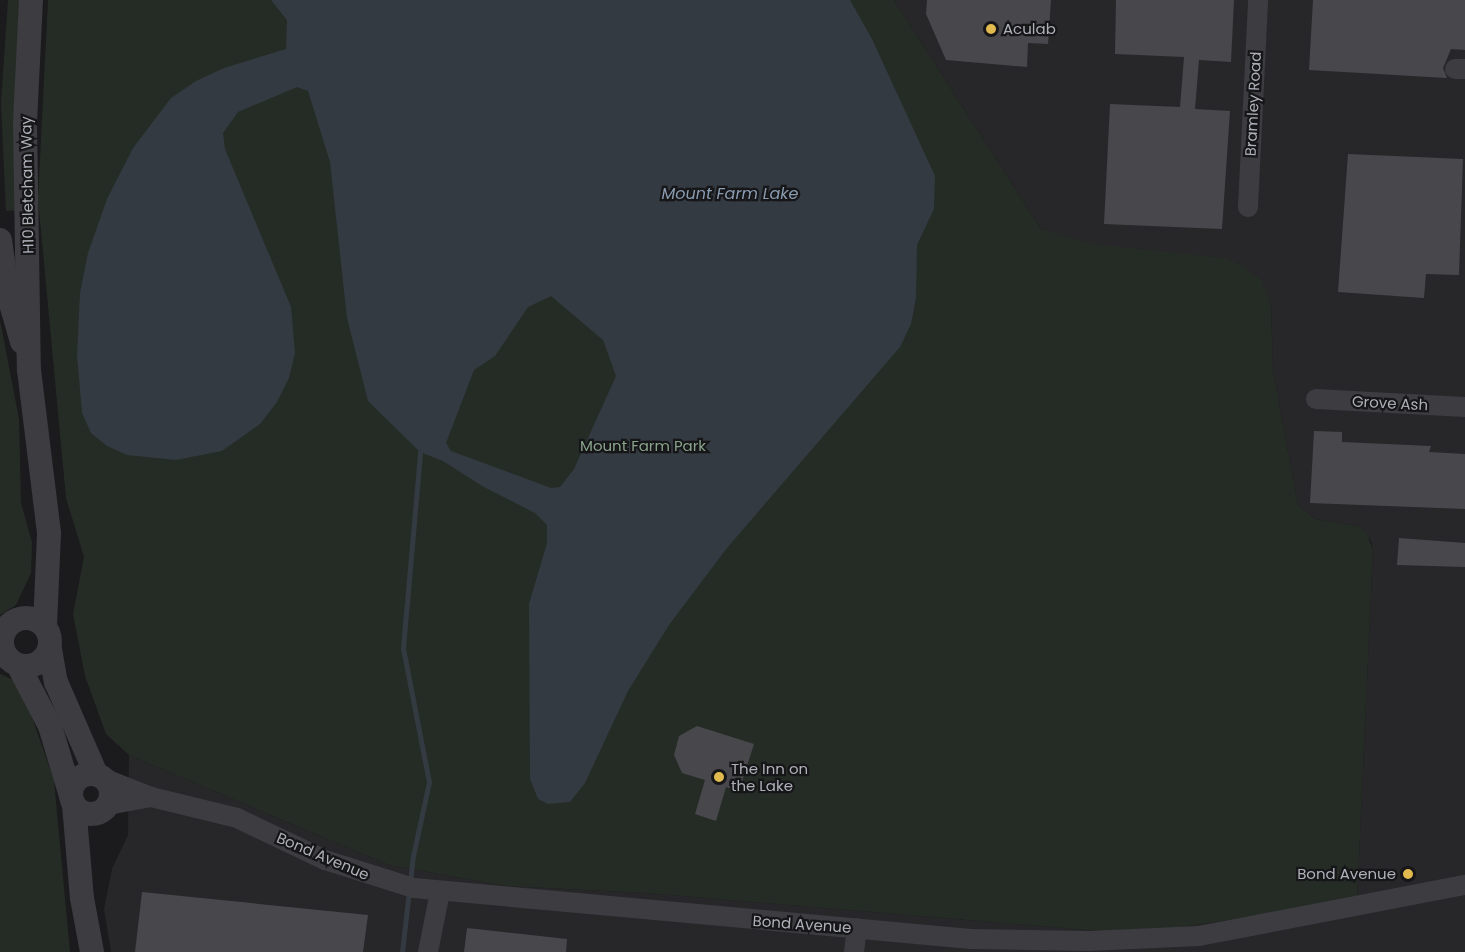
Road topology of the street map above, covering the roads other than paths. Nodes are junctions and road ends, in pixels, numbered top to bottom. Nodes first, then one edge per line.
1 (31, 0) edge
2 (1258, 0) edge
3 (1248, 207) dead end
4 (0, 240) edge
5 (29, 370) junction
6 (1316, 399) dead end
7 (1465, 407) edge
8 (44, 576) junction
9 (6, 628) edge
10 (47, 638) junction
11 (9, 660) edge
12 (100, 776) junction
13 (151, 797) junction
14 (86, 805) junction
15 (1465, 885) edge
16 (440, 892) junction
17 (857, 928) junction
18 (1199, 944) edge
19 (92, 952) edge
20 (428, 952) edge
21 (854, 952) edge

1 - 5 street, H10 Bletcham Way
2 - 3 street, Bramley Road
4 - 5 street, H10 Bletcham Way
5 - 8 street, H10 Bletcham Way
6 - 7 street, Grove Ash
8 - 9 street, H10 Bletcham Way
8 - 10 street, H10 Bletcham Way
9 - 10 street
9 - 11 street
10 - 11 street
10 - 12 street, H10 Bletcham Way
11 - 14 street
12 - 13 street, Bond Avenue
12 - 14 street, H10 Bletcham Way
12 - 14 street
13 - 14 street, Bond Avenue
13 - 16 street, Bond Avenue
14 - 19 street
15 - 18 street, Bond Avenue
16 - 17 street, Bond Avenue
16 - 20 street
17 - 18 street, Bond Avenue
17 - 21 street

